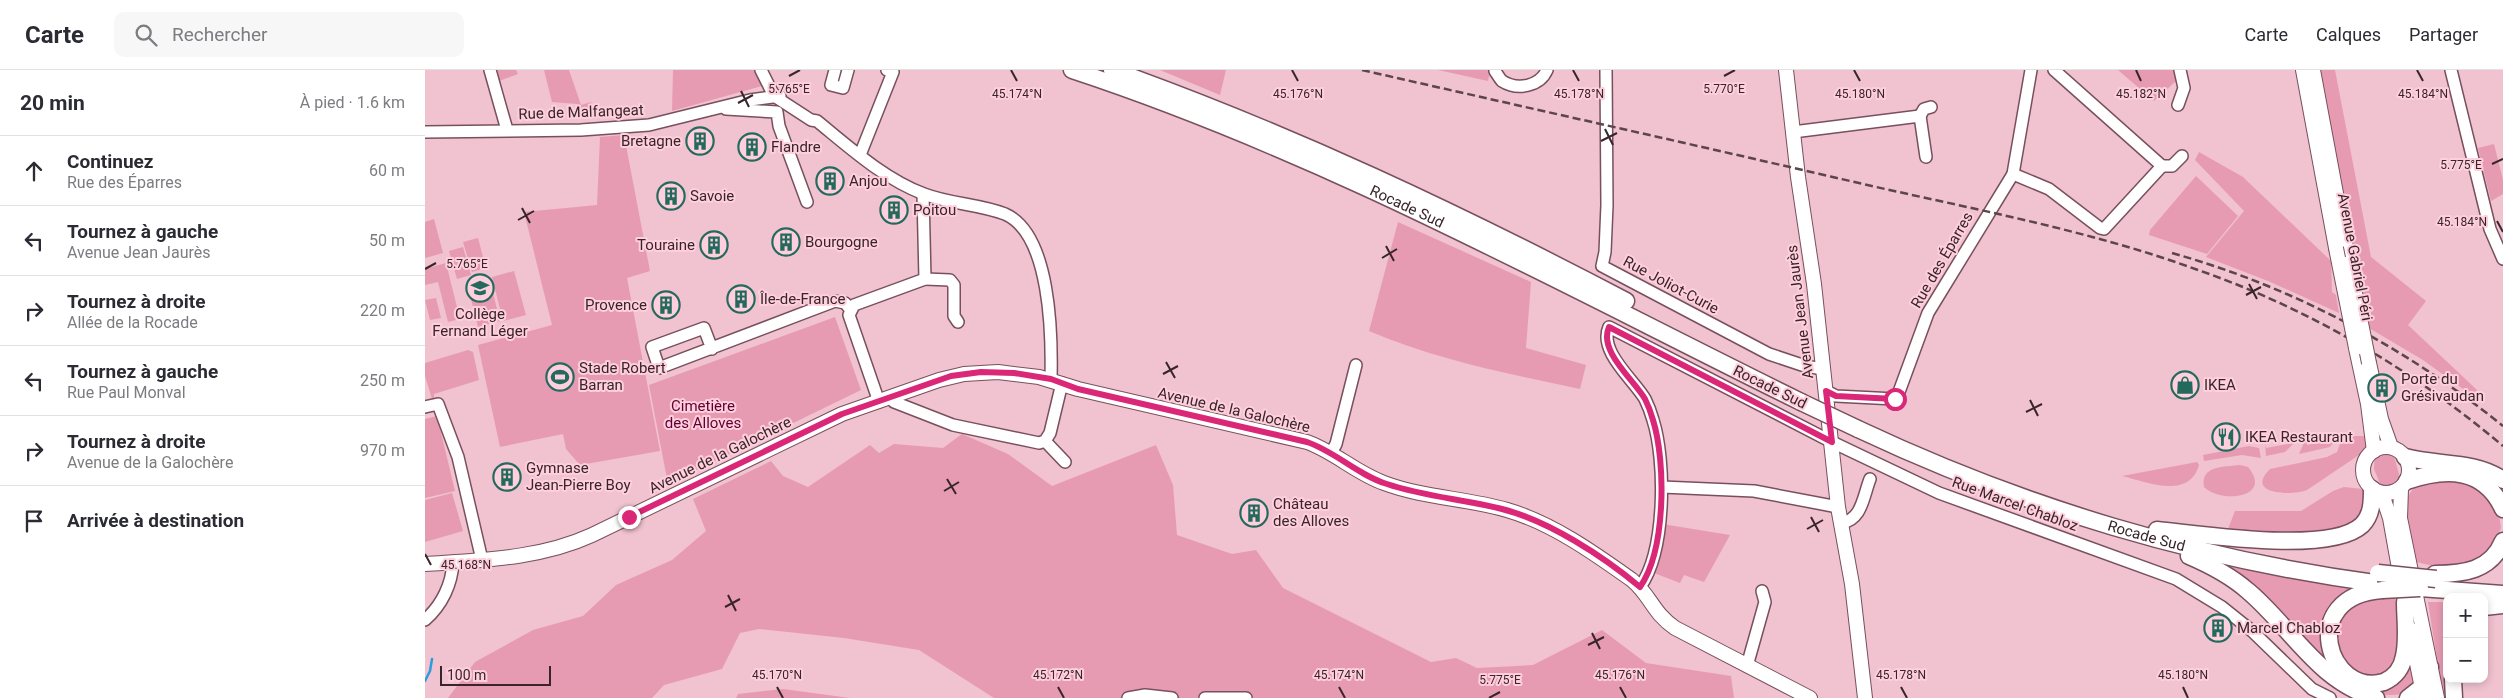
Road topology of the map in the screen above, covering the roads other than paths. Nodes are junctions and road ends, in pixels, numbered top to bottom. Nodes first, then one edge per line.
1 (490, 70) edge
2 (761, 70) edge
3 (835, 70) edge
4 (848, 70) edge
5 (887, 70) edge
6 (1072, 70) edge
7 (1112, 70) edge
8 (1547, 70) edge
9 (1606, 70) edge
10 (1787, 70) edge
11 (2031, 70) edge
12 (2054, 70) edge
13 (2181, 70) edge
14 (2303, 70) edge
15 (2313, 70) edge
16 (2451, 70) edge
17 (1495, 71) edge
18 (774, 96) junction
19 (2178, 105) dead end
20 (1931, 107) dead end
21 (717, 108) junction
22 (1920, 116) junction
23 (507, 130) junction
24 (425, 132) edge
25 (1793, 132) junction
26 (860, 155) junction
27 (2182, 156) dead end
28 (1926, 157) dead end
29 (2162, 166) junction
30 (2013, 174) junction
31 (923, 194) junction
32 (807, 202) dead end
33 (2503, 260) edge
34 (925, 280) junction
35 (850, 309) junction
36 (958, 322) dead end
37 (712, 349) junction
38 (1356, 365) dead end
39 (1823, 369) junction
40 (1057, 381) junction
41 (1826, 391) junction
42 (1800, 396) junction
43 (885, 400) junction
44 (425, 407) edge
45 (1857, 423) junction
46 (1045, 441) junction
47 (1832, 442) junction
48 (2391, 447) junction
49 (2374, 450) junction
50 (1331, 453) junction
51 (2405, 457) junction
52 (1065, 462) dead end
53 (1870, 479) dead end
54 (2503, 480) edge
55 (2404, 485) junction
56 (1662, 487) junction
57 (2377, 491) junction
58 (1838, 507) junction
59 (2503, 509) edge
60 (1841, 523) junction
61 (2157, 530) junction
62 (2138, 536) junction
63 (2503, 541) edge
64 (482, 560) junction
65 (453, 562) junction
66 (425, 564) edge
67 (2436, 581) junction
68 (2380, 582) junction
69 (2503, 583) edge
70 (1640, 587) junction
71 (1762, 591) dead end
72 (2503, 594) edge
73 (2405, 602) junction
74 (2503, 605) edge
75 (2488, 607) edge
76 (425, 620) edge
77 (1747, 666) junction
78 (2430, 667) junction
79 (2453, 683) edge
80 (2423, 692) edge
81 (1128, 698) edge
82 (1172, 698) edge
83 (1205, 698) edge
84 (1246, 698) edge
85 (1810, 698) edge
86 (1865, 698) edge
87 (2330, 698) edge
88 (2376, 698) edge
89 (2408, 698) edge
90 (2437, 698) edge
91 (2454, 698) edge

1 - 23 street, Rue de Malfangeat
2 - 18 street
3 - 4 street
5 - 26 street
6 - 42 highway, Rocade Sud
7 - 42 highway, Rocade Sud
8 - 17 street
9 - 39 street, Rue Joliot-Curie
10 - 25 main road, Avenue Jean Jaurès
11 - 30 street, Rue des Éparres
12 - 29 street
13 - 19 street
14 - 49 main road, Avenue Gabriel Péri, bridge
15 - 48 main road, Avenue Gabriel Péri, bridge
16 - 33 street
18 - 21 street, Rue de Malfangeat
18 - 26 street
20 - 22 street
21 - 23 street, Rue de Malfangeat
21 - 32 street, Rue de Malfangeat
22 - 25 street
22 - 28 street
23 - 24 street
25 - 39 main road, Avenue Jean Jaurès
26 - 31 street
27 - 29 street
29 - 30 street
30 - 41 street, Rue des Éparres
31 - 34 street
31 - 40 street
34 - 35 street
34 - 36 street
35 - 37 street
35 - 43 street
37 - 37 street
38 - 50 street
39 - 41 main road, Avenue Jean Jaurès
40 - 43 main road, Avenue de la Galochère
40 - 46 street
40 - 50 main road, Avenue de la Galochère
41 - 47 main road, Avenue Jean Jaurès
42 - 45 highway, Rocade Sud, bridge
43 - 46 street
43 - 64 main road, Avenue de la Galochère
44 - 64 street
45 - 61 highway, Rocade Sud
45 - 62 highway, Rocade Sud
46 - 52 street
47 - 56 street, Rue Marcel Chabloz
47 - 58 main road, Avenue Jean Jaurès
47 - 87 street, Rue Marcel Chabloz
48 - 49 main road
48 - 51 main road
49 - 57 main road
50 - 70 main road, Avenue de la Galochère
51 - 54 highway
51 - 55 main road
53 - 60 street
55 - 57 main road
55 - 59 highway
55 - 78 main road
56 - 58 street
56 - 70 street
57 - 61 highway
57 - 73 main road
58 - 60 main road, Avenue Jean Jaurès
60 - 86 main road, Avenue Jean Jaurès
61 - 68 highway, Rocade Sud
62 - 68 highway, Rocade Sud
62 - 88 highway
63 - 67 highway
64 - 65 main road, Avenue de la Galochère
65 - 66 main road, Avenue de la Galochère
65 - 76 street
67 - 68 highway, Rocade Sud, bridge
67 - 68 highway, Rocade Sud, bridge
67 - 69 highway, Rocade Sud
67 - 72 highway, Rocade Sud
68 - 73 highway
70 - 77 main road, Avenue de la Galochère
71 - 77 street
73 - 80 main road
74 - 75 highway
77 - 85 main road, Avenue de la Galochère
78 - 80 highway
78 - 90 main road
79 - 91 highway
80 - 89 highway
81 - 82 street
83 - 84 street

